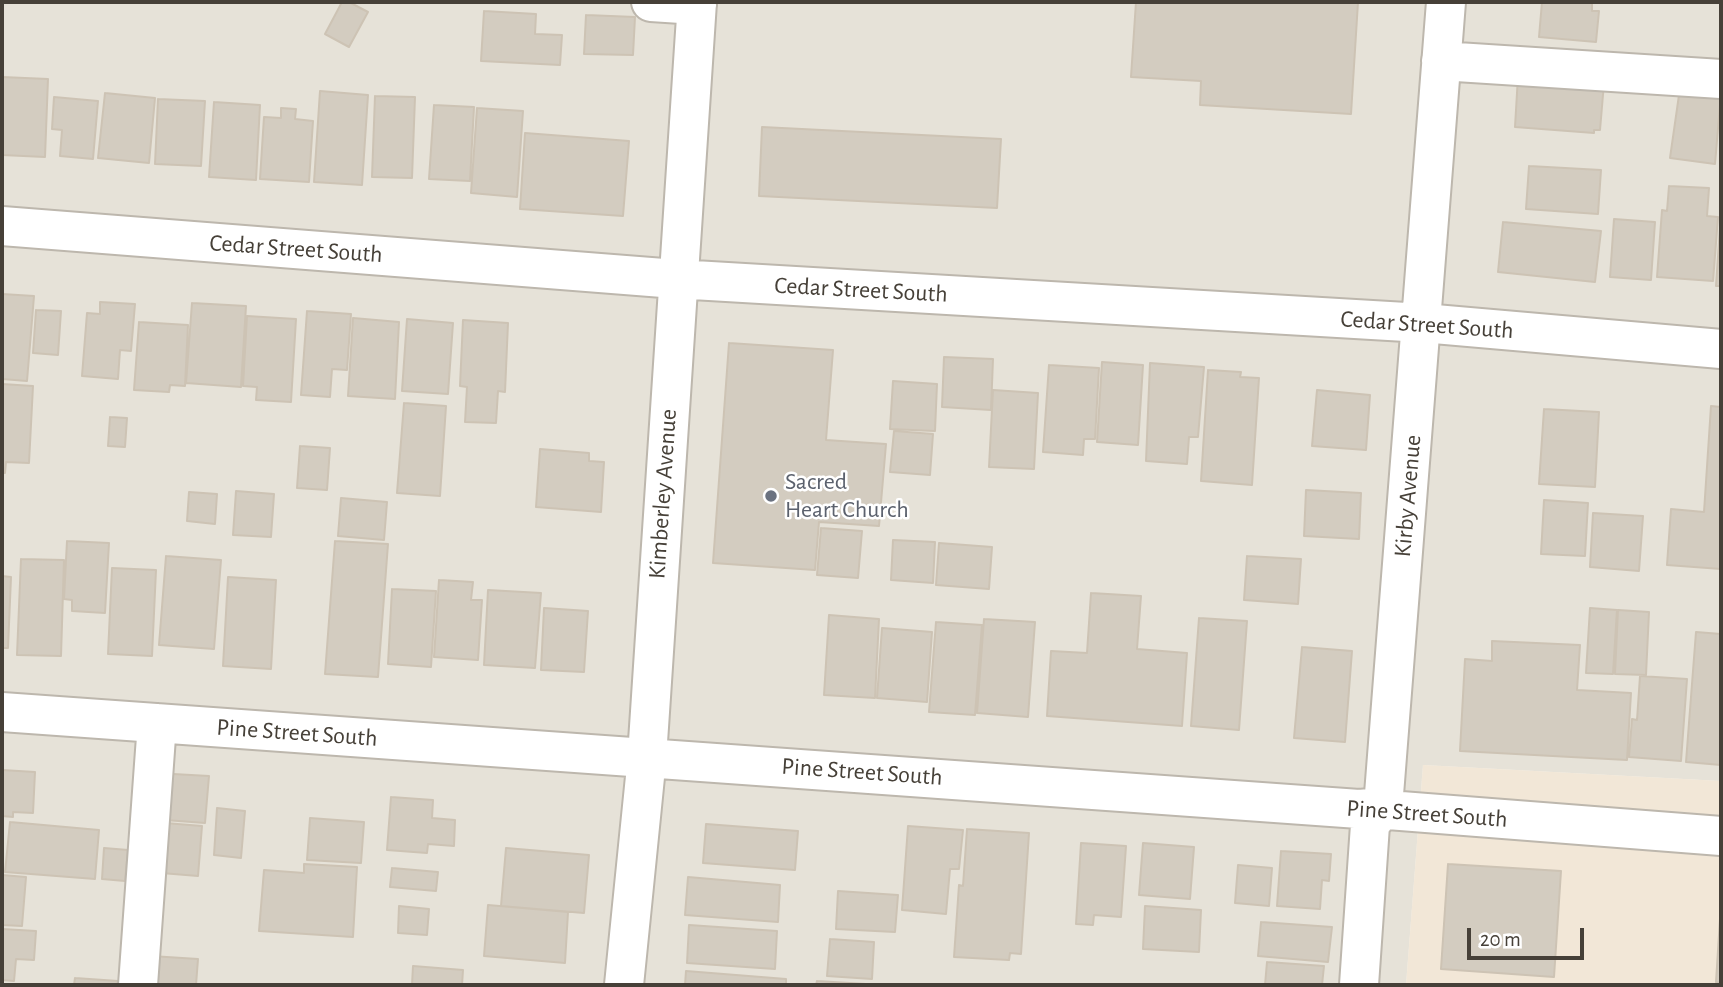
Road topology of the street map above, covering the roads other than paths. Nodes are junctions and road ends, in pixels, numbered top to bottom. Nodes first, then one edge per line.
1 (651, 2) edge
2 (1446, 2) edge
3 (697, 3) edge
4 (1441, 61) junction
5 (1721, 79) edge
6 (2, 226) edge
7 (676, 279) junction
8 (1423, 323) junction
9 (1721, 349) edge
10 (2, 712) edge
11 (157, 723) junction
12 (647, 757) junction
13 (1383, 807) junction
14 (1721, 836) edge
15 (138, 985) edge
16 (624, 985) edge
17 (1359, 985) edge

1 - 3 street
2 - 4 street, Kirby Avenue
3 - 7 street, Kimberley Avenue
4 - 5 street
4 - 8 street, Kirby Avenue
6 - 7 street, Cedar Street South
7 - 8 street, Cedar Street South
7 - 12 street, Kimberley Avenue
8 - 9 street, Cedar Street South
8 - 13 street, Kirby Avenue
10 - 11 street, Pine Street South
11 - 12 street, Pine Street South
11 - 15 street
12 - 13 street, Pine Street South
12 - 16 street, Kimberley Avenue
13 - 14 street, Pine Street South
13 - 17 street, Kirby Avenue

